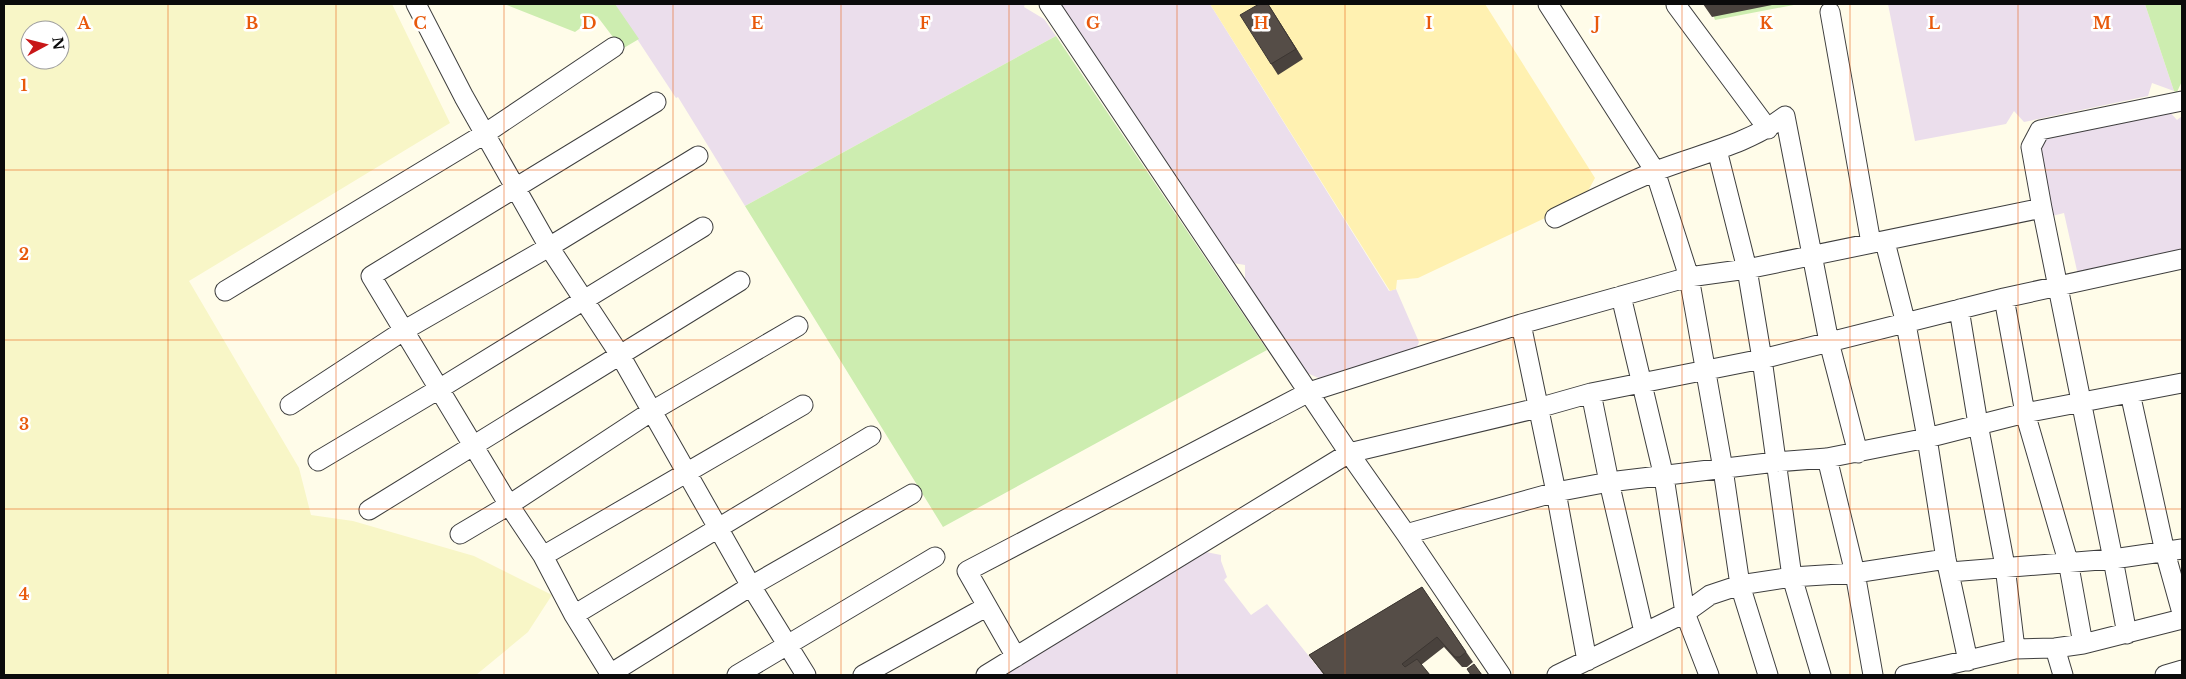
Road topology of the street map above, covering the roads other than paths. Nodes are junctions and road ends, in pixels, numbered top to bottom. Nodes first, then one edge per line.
1 (416, 4) edge
2 (1049, 4) edge
3 (1548, 4) edge
4 (1676, 5) edge
5 (1830, 12) dead end
6 (614, 47) dead end
7 (2182, 101) edge
8 (656, 102) dead end
9 (1768, 129) junction
10 (486, 133) junction
11 (1718, 150) junction
12 (698, 156) dead end
13 (1655, 171) junction
14 (516, 188) junction
15 (2042, 208) junction
16 (1555, 218) dead end
17 (703, 227) dead end
18 (1878, 242) junction
19 (550, 247) junction
20 (1811, 256) junction
21 (2182, 259) edge
22 (1747, 269) junction
23 (1689, 278) junction
24 (740, 282) dead end
25 (2058, 286) junction
26 (225, 291) dead end
27 (1621, 296) junction
28 (2004, 298) junction
29 (584, 300) junction
30 (1959, 309) junction
31 (1521, 324) junction
32 (1906, 324) junction
33 (798, 326) dead end
34 (403, 331) junction
35 (1829, 342) junction
36 (620, 355) junction
37 (1762, 359) junction
38 (1706, 371) junction
39 (1642, 383) junction
40 (2182, 383) edge
41 (440, 389) junction
42 (1308, 392) junction
43 (1590, 393) junction
44 (2130, 393) junction
45 (2080, 403) junction
46 (290, 405) dead end
47 (803, 405) dead end
48 (1538, 408) junction
49 (652, 411) junction
50 (2025, 413) junction
51 (1978, 424) junction
52 (870, 436) dead end
53 (1927, 438) junction
54 (474, 444) junction
55 (1349, 453) junction
56 (1858, 453) junction
57 (1827, 458) junction
58 (318, 461) dead end
59 (1776, 462) junction
60 (1723, 469) junction
61 (686, 474) junction
62 (1664, 477) junction
63 (1608, 482) junction
64 (1556, 492) junction
65 (912, 494) dead end
66 (509, 505) junction
67 (370, 510) dead end
68 (718, 527) junction
69 (460, 534) dead end
70 (1406, 534) junction
71 (2174, 550) edge
72 (543, 556) junction
73 (935, 556) dead end
74 (2114, 559) junction
75 (2068, 561) junction
76 (1948, 566) junction
77 (2005, 566) junction
78 (1855, 573) junction
79 (1792, 577) junction
80 (1740, 585) junction
81 (751, 586) junction
82 (986, 607) junction
83 (1685, 613) junction
84 (2182, 614) edge
85 (574, 615) junction
86 (2182, 619) edge
87 (1644, 632) junction
88 (2127, 634) junction
89 (788, 644) junction
90 (2083, 644) junction
91 (2054, 648) junction
92 (2015, 649) junction
93 (1016, 657) junction
94 (1968, 661) junction
95 (1587, 662) junction
96 (610, 674) edge
97 (737, 675) edge
98 (806, 675) edge
99 (863, 675) edge
100 (986, 675) edge
101 (1501, 675) edge
102 (1557, 675) edge
103 (1709, 675) edge
104 (1768, 675) edge
105 (1821, 675) edge
106 (1873, 675) edge
107 (1905, 675) edge
108 (2063, 675) edge

1 - 10 street
2 - 42 street
3 - 13 street
4 - 9 street
5 - 18 street
6 - 10 street
7 - 15 street
8 - 14 street
9 - 11 street
9 - 20 street
10 - 14 street
10 - 26 street
11 - 13 street
11 - 22 street
12 - 19 street
13 - 16 street
13 - 23 street
14 - 19 street
14 - 34 street
15 - 18 street
15 - 25 street
17 - 29 street
18 - 20 street
18 - 32 street
19 - 29 street
19 - 34 street
20 - 22 street
20 - 35 street
21 - 25 street
22 - 23 street
22 - 37 street
23 - 27 street
23 - 38 street
24 - 36 street
25 - 28 street
25 - 45 street
27 - 31 street
27 - 39 street
28 - 30 street
28 - 50 street
29 - 36 street
29 - 41 street
30 - 32 street
30 - 51 street
31 - 42 street
31 - 48 street
32 - 35 street
32 - 53 street
33 - 49 street
34 - 41 street
34 - 46 street
35 - 37 street
35 - 56 street
36 - 49 street
36 - 54 street
37 - 38 street
37 - 59 street
38 - 39 street
38 - 60 street
39 - 43 street
39 - 62 street
40 - 44 street
41 - 54 street
41 - 58 street
42 - 55 street
42 - 82 street
43 - 48 street
43 - 63 street
44 - 45 street
44 - 71 street
45 - 50 street
45 - 74 street
47 - 61 street
48 - 55 street
48 - 64 street
49 - 61 street
49 - 66 street
50 - 51 street
50 - 75 street
51 - 53 street
51 - 77 street
52 - 68 street
53 - 56 street
53 - 76 street
54 - 66 street
54 - 67 street
55 - 70 street
55 - 93 street
56 - 57 street
57 - 59 street
57 - 78 street
59 - 60 street
59 - 79 street
60 - 62 street
60 - 80 street
61 - 68 street
61 - 72 street
62 - 63 street
62 - 83 street
63 - 64 street
63 - 87 street
64 - 70 street
64 - 95 street
65 - 81 street
66 - 69 street
66 - 72 street
68 - 81 street
68 - 85 street
70 - 101 street
71 - 74 street
71 - 84 street
72 - 85 street
73 - 89 street
74 - 75 street
74 - 88 street
75 - 77 street
75 - 90 street
76 - 77 street
76 - 78 street
76 - 94 street
77 - 92 street
78 - 79 street
78 - 106 street
79 - 80 street
79 - 105 street
80 - 83 street
80 - 104 street
81 - 89 street
81 - 96 street
82 - 93 street
82 - 99 street
83 - 87 street
83 - 103 street
85 - 96 street
86 - 88 street
87 - 95 street
88 - 90 street
89 - 97 street
89 - 98 street
90 - 91 street
91 - 92 street
91 - 108 street
92 - 94 street
93 - 100 street
94 - 107 street
95 - 102 street

